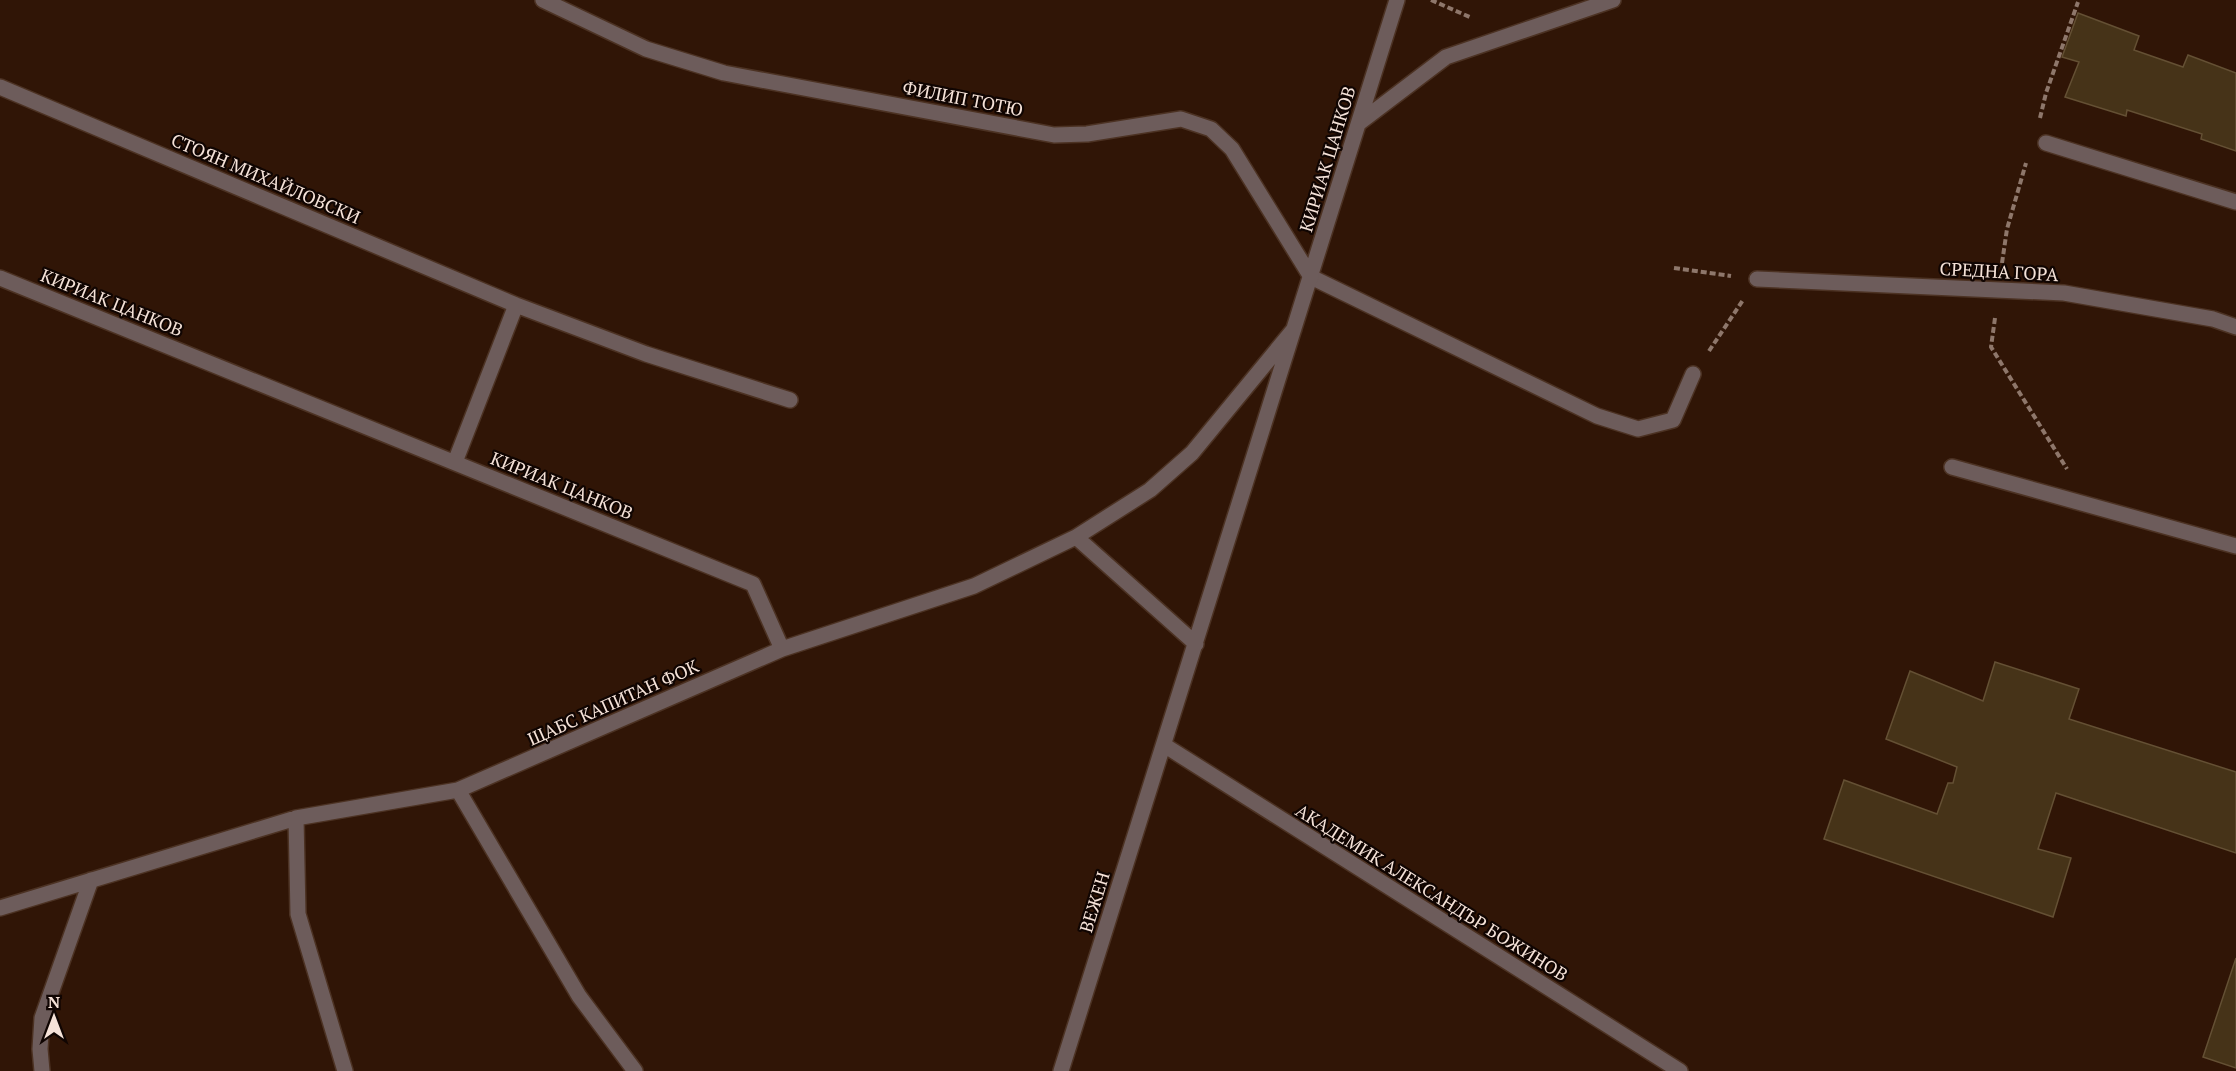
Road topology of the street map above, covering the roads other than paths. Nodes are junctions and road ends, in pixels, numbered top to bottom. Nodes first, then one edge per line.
1 (543, 0) edge
2 (1397, 0) edge
3 (1613, 0) edge
4 (0, 87) edge
5 (1359, 123) junction
6 (2046, 143) dead end
7 (2236, 202) edge
8 (1311, 277) junction
9 (0, 278) edge
10 (1757, 279) road end
11 (516, 305) junction
12 (2236, 327) edge
13 (1294, 329) junction
14 (1693, 374) road end
15 (790, 400) dead end
16 (455, 462) junction
17 (1952, 467) dead end
18 (1076, 537) junction
19 (2236, 546) edge
20 (1196, 644) junction
21 (782, 649) junction
22 (1164, 745) junction
23 (458, 790) junction
24 (296, 818) junction
25 (91, 880) junction
26 (0, 908) edge
27 (42, 1071) edge
28 (345, 1071) edge
29 (635, 1071) edge
30 (1061, 1071) edge
31 (1680, 1071) edge

1 - 8 street, ФИЛИП ТОТЮ
2 - 5 street, КИРИАК ЦАНКОВ
3 - 5 street
4 - 11 street, СТОЯН МИХАЙЛОВСКИ
5 - 8 street, КИРИАК ЦАНКОВ
6 - 7 street
8 - 13 street, КИРИАК ЦАНКОВ
8 - 14 street
9 - 16 street, КИРИАК ЦАНКОВ
10 - 12 street, СРЕДНА ГОРА
11 - 15 street, СТОЯН МИХАЙЛОВСКИ
11 - 16 street
13 - 18 street, КИРИАК ЦАНКОВ
13 - 20 street, КИРИАК ЦАНКОВ
16 - 21 street, КИРИАК ЦАНКОВ
17 - 19 street
18 - 20 street
18 - 21 street, КИРИАК ЦАНКОВ
20 - 22 street, КИРИАК ЦАНКОВ
21 - 23 street, ЩАБС КАПИТАН ФОК
22 - 30 street, ВЕЖЕН
22 - 31 street, АКАДЕМИК АЛЕКСАНДЪР БОЖИНОВ
23 - 24 street, ЩАБС КАПИТАН ФОК
23 - 29 street
24 - 25 street, ЩАБС КАПИТАН ФОК
24 - 28 street
25 - 26 street, ЩАБС КАПИТАН ФОК
25 - 27 street

